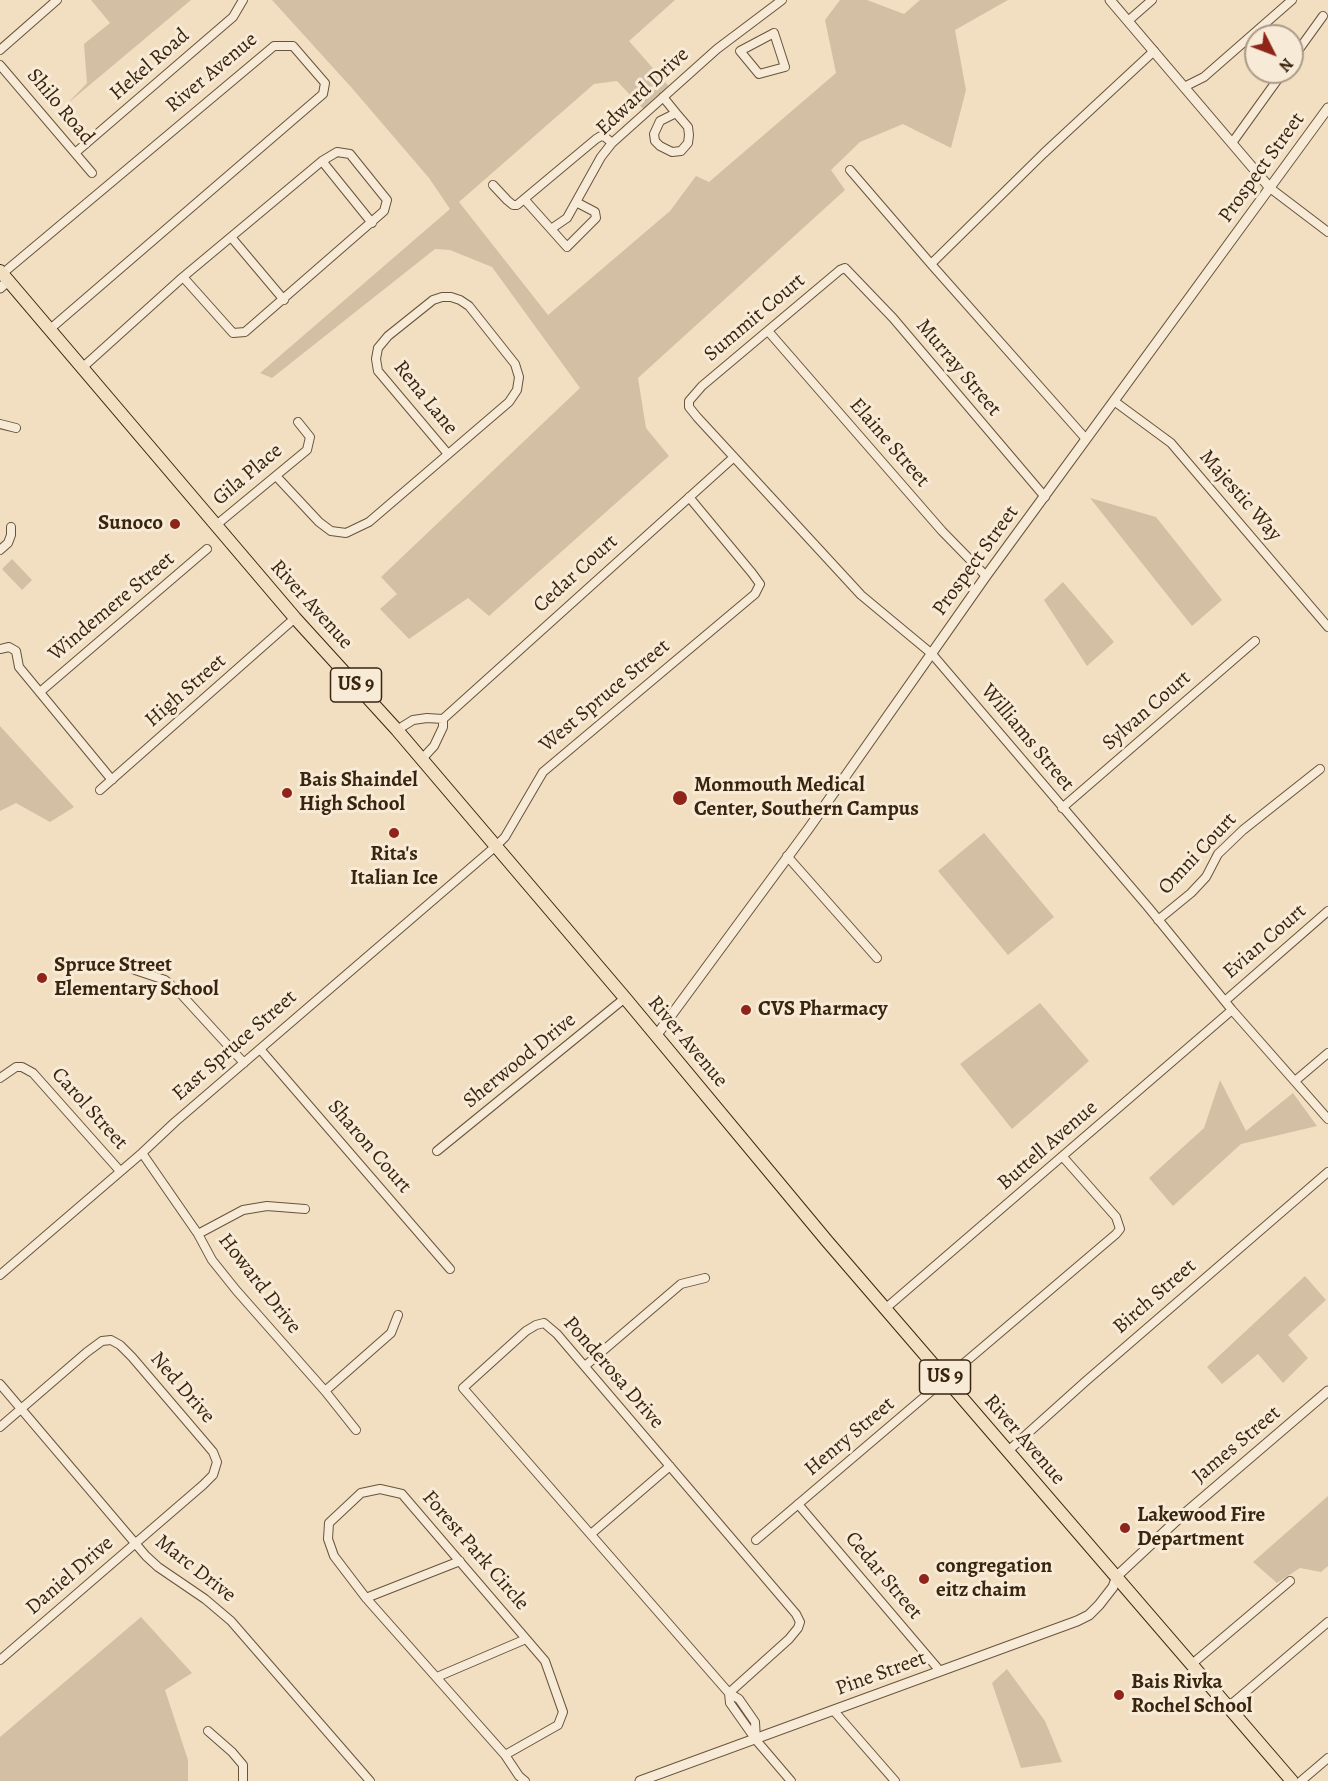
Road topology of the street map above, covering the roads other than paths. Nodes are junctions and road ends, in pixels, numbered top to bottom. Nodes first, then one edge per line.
1 (57, 0) edge
2 (243, 0) edge
3 (782, 0) edge
4 (1110, 0) edge
5 (1152, 0) edge
6 (1292, 0) edge
7 (1323, 16) dead end
8 (1128, 21) junction
9 (730, 39) junction
10 (1304, 42) edge
11 (0, 50) edge
12 (740, 51) junction
13 (1154, 51) junction
14 (0, 65) edge
15 (1274, 84) edge
16 (1184, 87) junction
17 (663, 97) junction
18 (1328, 108) edge
19 (675, 112) junction
20 (612, 143) junction
21 (1232, 143) junction
22 (75, 153) junction
23 (322, 160) junction
24 (850, 170) dead end
25 (92, 173) dead end
26 (493, 185) dead end
27 (1270, 188) junction
28 (525, 200) junction
29 (576, 202) junction
30 (372, 223) junction
31 (551, 229) junction
32 (1328, 232) edge
33 (231, 237) junction
34 (931, 264) junction
35 (840, 270) joint
36 (183, 277) junction
37 (3, 279) edge
38 (284, 300) junction
39 (49, 330) junction
40 (768, 331) junction
41 (81, 368) junction
42 (693, 396) joint
43 (1114, 401) junction
44 (298, 422) dead end
45 (0, 424) edge
46 (16, 428) dead end
47 (1086, 439) junction
48 (448, 454) junction
49 (734, 457) junction
50 (276, 476) junction
51 (689, 497) junction
52 (1045, 497) junction
53 (215, 526) junction
54 (11, 527) dead end
55 (207, 549) dead end
56 (0, 550) edge
57 (986, 576) junction
58 (295, 618) junction
59 (1328, 627) edge
60 (1255, 641) dead end
61 (0, 649) edge
62 (932, 654) junction
63 (40, 692) junction
64 (443, 718) junction
65 (397, 729) junction
66 (421, 760) junction
67 (1320, 769) dead end
68 (112, 780) junction
69 (100, 790) dead end
70 (1062, 808) junction
71 (496, 846) junction
72 (787, 856) junction
73 (1328, 911) edge
74 (1158, 920) junction
75 (877, 958) dead end
76 (135, 970) dead end
77 (625, 998) junction
78 (1226, 1000) junction
79 (1232, 1010) junction
80 (656, 1036) junction
81 (260, 1049) junction
82 (1328, 1053) edge
83 (244, 1063) junction
84 (0, 1078) edge
85 (1295, 1081) junction
86 (1328, 1119) edge
87 (437, 1151) dead end
88 (142, 1153) junction
89 (1063, 1157) junction
90 (120, 1171) junction
91 (1328, 1172) edge
92 (305, 1209) dead end
93 (198, 1234) junction
94 (450, 1269) dead end
95 (0, 1275) edge
96 (705, 1278) dead end
97 (886, 1308) junction
98 (398, 1315) dead end
99 (585, 1366) junction
100 (946, 1379) junction
101 (0, 1384) edge
102 (325, 1391) junction
103 (1328, 1391) edge
104 (22, 1409) junction
105 (0, 1427) edge
106 (356, 1430) dead end
107 (1008, 1451) junction
108 (670, 1466) junction
109 (798, 1504) junction
110 (591, 1534) junction
111 (756, 1540) dead end
112 (135, 1543) junction
113 (460, 1561) junction
114 (1117, 1576) junction
115 (1290, 1581) dead end
116 (366, 1598) junction
117 (1328, 1622) edge
118 (526, 1639) junction
119 (0, 1660) edge
120 (1192, 1664) junction
121 (940, 1671) junction
122 (437, 1677) junction
123 (729, 1694) junction
124 (1228, 1707) junction
125 (834, 1711) junction
126 (208, 1731) dead end
127 (756, 1740) junction
128 (505, 1755) junction
129 (1328, 1758) edge
130 (521, 1779) edge
131 (243, 1781) edge
132 (370, 1781) edge
133 (640, 1781) edge
134 (791, 1781) edge
135 (895, 1781) edge
136 (1292, 1781) edge
137 (1301, 1781) edge

1 - 11 street
2 - 22 street, Hekel Road
3 - 9 street, Edward Drive
4 - 8 street
5 - 8 street
6 - 16 street
7 - 10 street
8 - 13 street
9 - 12 street
9 - 17 street, Edward Drive
12 - 12 street
13 - 16 street
13 - 34 street
14 - 22 street, Shilo Road
15 - 21 street
16 - 21 street
17 - 19 street
17 - 20 street, Edward Drive
18 - 27 street, Prospect Street
19 - 19 street
20 - 28 street
20 - 29 street, Edward Drive
21 - 27 street
22 - 25 street, Shilo Road
23 - 30 street
23 - 30 street
23 - 33 street
24 - 34 street
26 - 28 street
27 - 32 street
27 - 43 street, Prospect Street
28 - 31 street
29 - 31 street, Edward Drive
29 - 31 street
30 - 38 street
33 - 36 street
33 - 38 street
34 - 47 street
35 - 40 street, Summit Court
35 - 52 street, Murray Street
36 - 38 street
36 - 41 street
37 - 39 highway, River Avenue / US 9
37 - 39 street, River Avenue
39 - 41 highway, River Avenue / US 9
40 - 42 street, Summit Court
40 - 57 street, Elaine Street
41 - 53 highway, River Avenue / US 9
42 - 49 street, Williams Street
43 - 47 street, Prospect Street
43 - 59 street, Majestic Way
44 - 50 street, Gila Place
45 - 46 street
47 - 52 street, Prospect Street
48 - 48 street, Rena Lane
48 - 50 street, Rena Lane
49 - 51 street, Cedar Court
49 - 62 street, Williams Street
50 - 53 street, Gila Place
51 - 64 street, Cedar Court
51 - 71 street, West Spruce Street
52 - 57 street, Prospect Street
53 - 58 highway, River Avenue / US 9
54 - 56 street
55 - 63 street, Windemere Street
57 - 62 street, Prospect Street
58 - 65 highway, River Avenue / US 9
58 - 68 street, High Street
60 - 70 street, Sylvan Court
61 - 63 street
62 - 70 street, Williams Street
62 - 72 street, Prospect Street
63 - 68 street
64 - 65 street
64 - 66 street, Cedar Court
65 - 66 highway, River Avenue / US 9
66 - 71 highway, River Avenue / US 9
67 - 74 street, Omni Court
68 - 69 street, High Street
70 - 74 street, Williams Street
71 - 77 highway, River Avenue / US 9
71 - 81 street, East Spruce Street
72 - 75 street
72 - 80 street, Prospect Street
73 - 78 street, Evian Court
74 - 78 street, Williams Street
76 - 83 street
77 - 80 highway, River Avenue / US 9
77 - 87 street, Sherwood Drive
78 - 79 street, Williams Street
79 - 85 street, Williams Street
79 - 89 street, Buttell Avenue
80 - 97 highway, River Avenue / US 9
81 - 83 street, East Spruce Street
81 - 94 street, Sharon Court
82 - 85 street
83 - 88 street, East Spruce Street
84 - 90 street, Carol Street
85 - 86 street, Williams Street
88 - 90 street, East Spruce Street
88 - 93 street, Howard Drive
89 - 97 street, Buttell Avenue
89 - 100 street, Henry Street
90 - 95 street, East Spruce Street
91 - 107 street, Birch Street
92 - 93 street
93 - 102 street, Howard Drive
96 - 99 street
97 - 100 highway, River Avenue / US 9
98 - 102 street
99 - 108 street, Ponderosa Drive
99 - 110 street, Ponderosa Drive
100 - 107 highway, River Avenue / US 9
100 - 109 street, Henry Street
101 - 104 street, Marc Drive
102 - 106 street, Howard Drive
103 - 114 street, James Street
104 - 105 street
104 - 112 street, Marc Drive
104 - 112 street, Ned Drive
107 - 114 highway, River Avenue / US 9
108 - 110 street
108 - 123 street, Ponderosa Drive
109 - 111 street, Henry Street
109 - 121 street, Cedar Street
110 - 123 street, Ponderosa Drive
112 - 119 street, Daniel Drive
112 - 132 street, Marc Drive
113 - 116 street
113 - 116 street, Forest Park Circle
113 - 118 street, Forest Park Circle
114 - 120 highway, River Avenue / US 9
114 - 121 street, Pine Street
115 - 120 street
116 - 122 street, Forest Park Circle
117 - 124 street
118 - 122 street
118 - 128 street, Forest Park Circle
120 - 124 highway, River Avenue / US 9
121 - 125 street, Pine Street
122 - 128 street, Forest Park Circle
123 - 127 street, Ponderosa Drive
124 - 136 highway, River Avenue / US 9
125 - 127 street, Pine Street
125 - 135 street
126 - 131 street
127 - 133 street, Pine Street
127 - 134 street, Ponderosa Drive
128 - 130 street, Forest Park Circle
129 - 137 street

